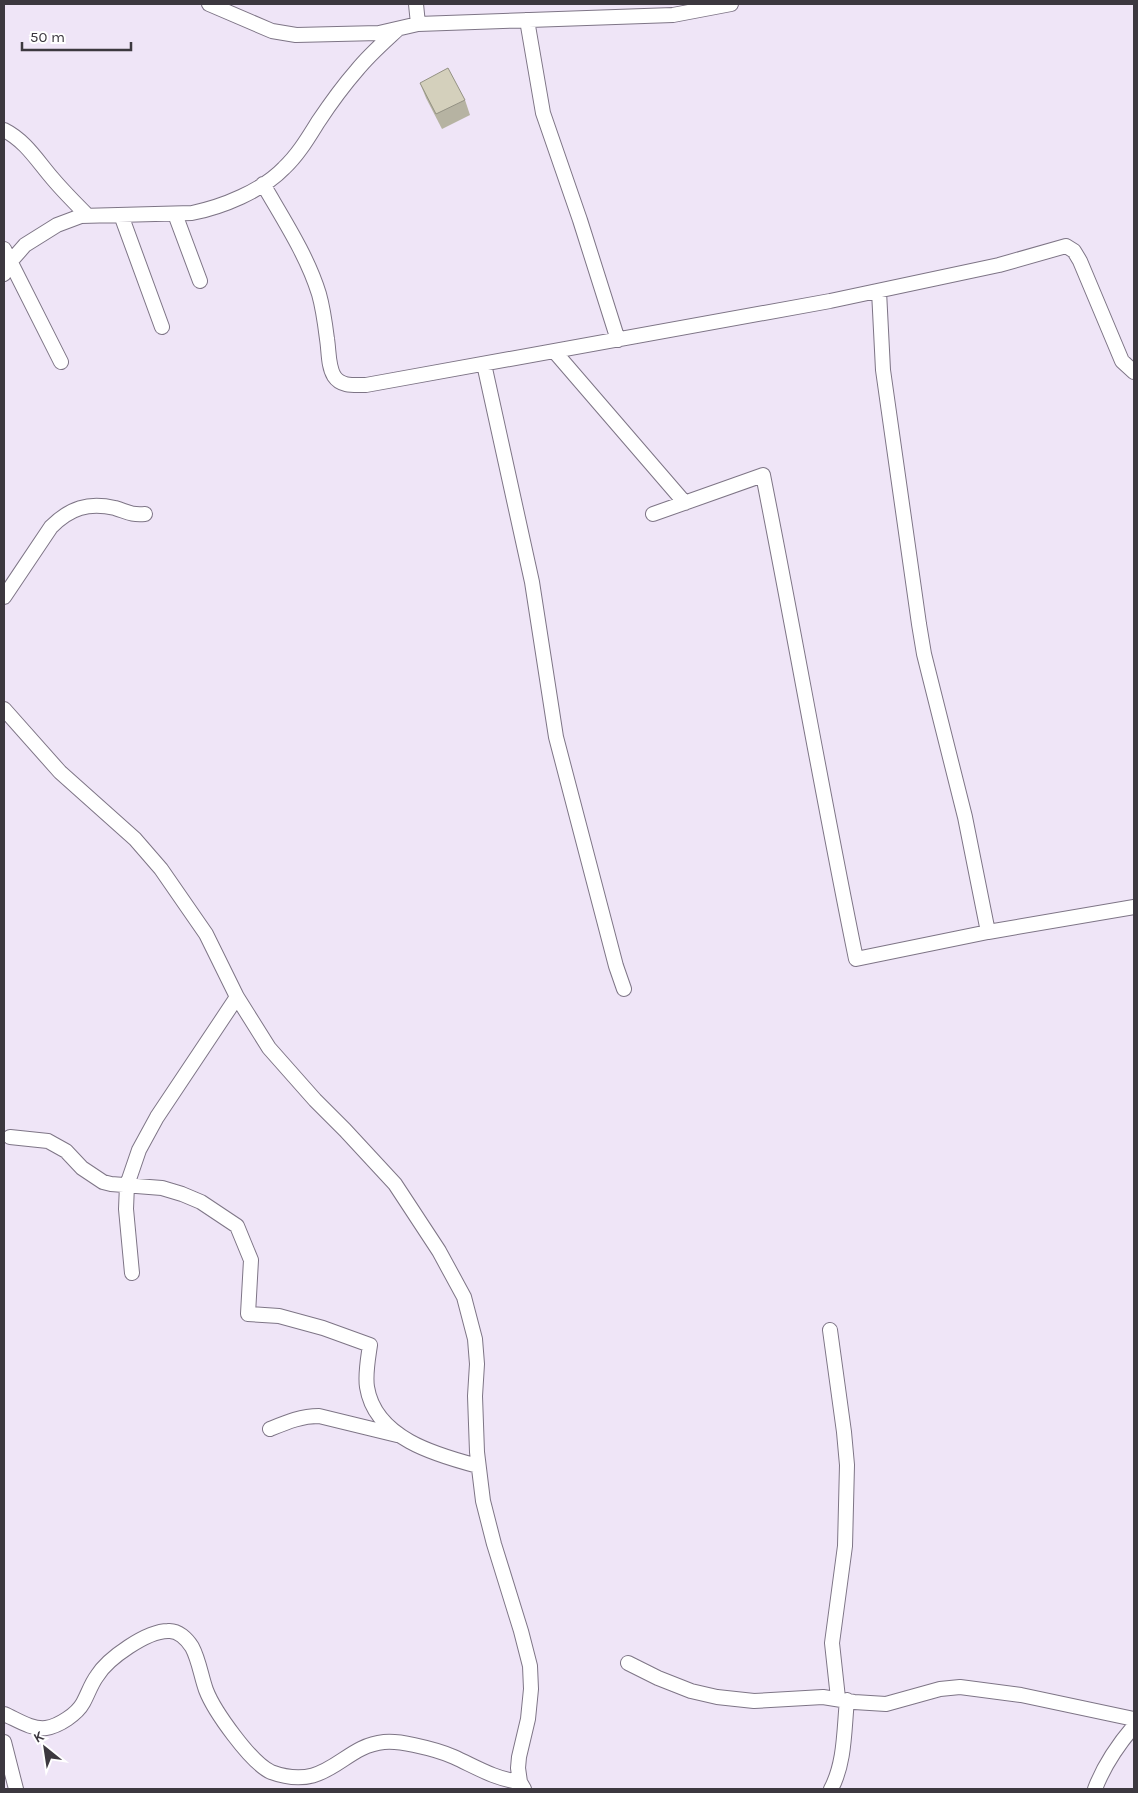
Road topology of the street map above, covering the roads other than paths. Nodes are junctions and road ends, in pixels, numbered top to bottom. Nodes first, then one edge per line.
1 (210, 4) edge
2 (416, 4) edge
3 (731, 4) edge
4 (526, 20) junction
5 (418, 24) junction
6 (398, 28) junction
7 (4, 130) edge
8 (263, 184) junction
9 (175, 214) junction
10 (121, 215) junction
11 (88, 216) junction
12 (7, 255) edge
13 (4, 274) edge
14 (200, 282) dead end
15 (879, 291) junction
16 (162, 327) dead end
17 (618, 340) junction
18 (554, 351) junction
19 (61, 362) dead end
20 (484, 364) junction
21 (1134, 372) edge
22 (685, 503) junction
23 (145, 514) dead end
24 (653, 514) dead end
25 (4, 597) edge
26 (4, 709) edge
27 (1134, 907) edge
28 (988, 932) junction
29 (624, 989) dead end
30 (237, 997) junction
31 (10, 1137) dead end
32 (127, 1185) junction
33 (132, 1273) dead end
34 (830, 1330) dead end
35 (270, 1429) dead end
36 (398, 1435) junction
37 (478, 1466) junction
38 (628, 1663) dead end
39 (843, 1699) junction
40 (4, 1714) edge
41 (1134, 1719) edge
42 (1134, 1726) edge
43 (4, 1742) edge
44 (522, 1786) edge
45 (16, 1789) edge
46 (830, 1789) edge
47 (1095, 1789) edge

1 - 6 street
2 - 5 street
3 - 4 street
4 - 5 street
4 - 17 street
5 - 6 street
6 - 8 street
7 - 11 street
8 - 9 street
8 - 20 street
9 - 10 street
9 - 14 street
10 - 11 street
10 - 16 street
11 - 12 street
12 - 13 street
12 - 19 street
15 - 17 street
15 - 21 street
15 - 28 street
17 - 18 street
18 - 20 street
18 - 22 street
20 - 29 street
22 - 24 street
22 - 28 street
23 - 25 street
26 - 30 street
27 - 28 street
30 - 32 street
30 - 37 street
31 - 32 street
32 - 33 street
32 - 36 street
34 - 39 street
35 - 36 street
36 - 37 street
37 - 44 street
38 - 39 street
39 - 41 street
39 - 46 street
40 - 44 street
42 - 47 street
43 - 45 street

